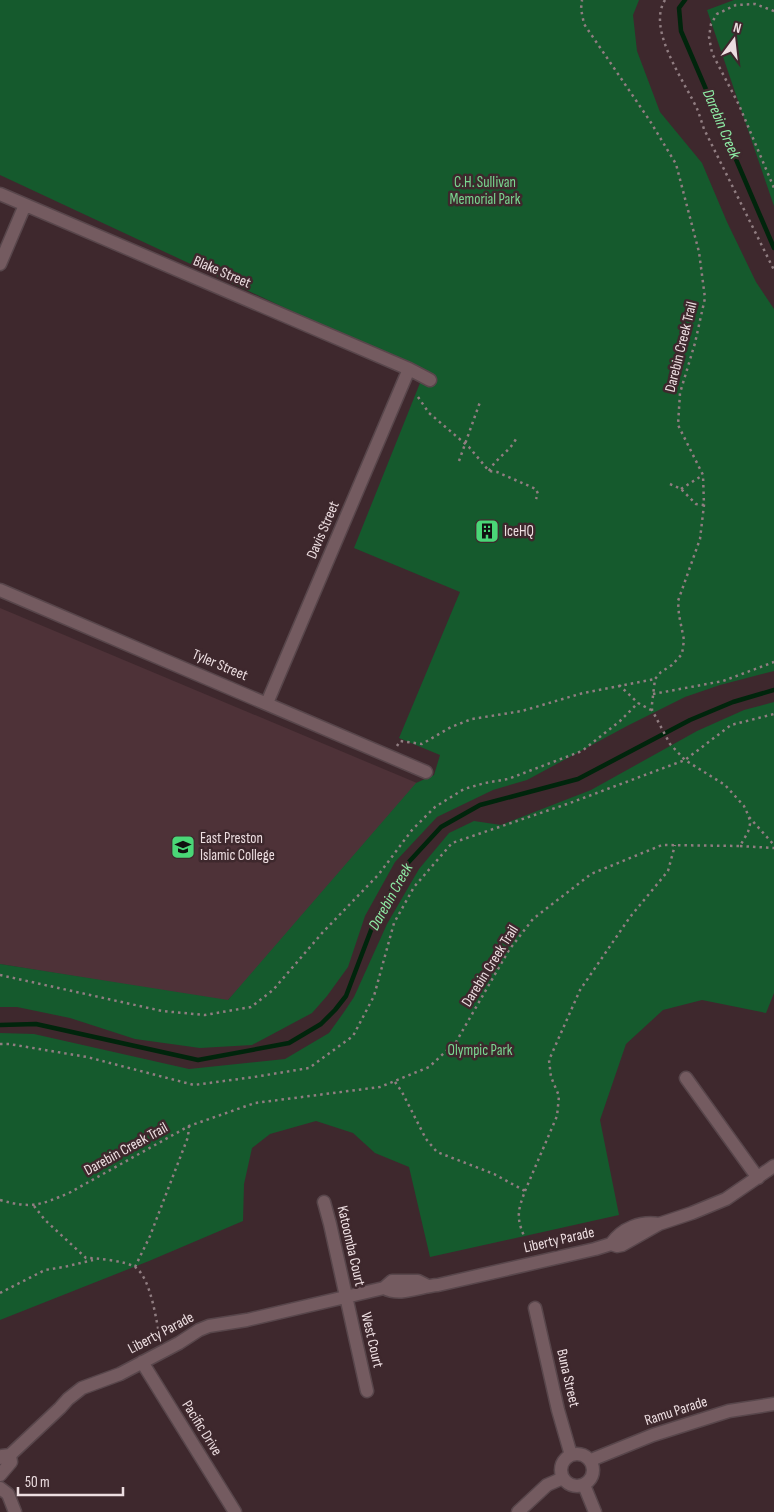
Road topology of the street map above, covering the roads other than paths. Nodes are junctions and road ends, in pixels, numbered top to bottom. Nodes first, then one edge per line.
1 (0, 194) edge
2 (25, 205) junction
3 (0, 264) edge
4 (409, 369) junction
5 (430, 380) dead end
6 (0, 590) edge
7 (268, 703) junction
8 (426, 772) dead end
9 (686, 1078) dead end
10 (774, 1166) edge
11 (758, 1178) junction
12 (324, 1202) dead end
13 (346, 1297) junction
14 (535, 1308) dead end
15 (142, 1362) junction
16 (367, 1391) dead end
17 (774, 1404) edge
18 (571, 1455) junction
19 (5, 1456) edge
20 (590, 1460) junction
21 (0, 1475) edge
22 (563, 1478) junction
23 (584, 1485) junction
24 (0, 1488) edge
25 (9, 1507) edge
26 (235, 1512) edge
27 (518, 1512) edge
28 (595, 1512) edge

1 - 2 street, Blake Street
2 - 3 street
2 - 4 street, Blake Street
4 - 5 street, Blake Street
4 - 7 street, Davis Street
6 - 7 street, Tyler Street
7 - 8 street, Tyler Street
9 - 11 street
10 - 11 street, Liberty Parade
11 - 13 street, Liberty Parade
12 - 13 street, Katoomba Court
13 - 15 street, Liberty Parade
13 - 16 street, West Court
14 - 18 street, Buna Street
15 - 19 street, Liberty Parade
15 - 26 street, Pacific Drive
17 - 20 street, Ramu Parade
18 - 20 street
18 - 22 street
19 - 21 street, Liberty Parade
20 - 23 street
22 - 23 street
22 - 27 street
23 - 28 street
24 - 25 street

